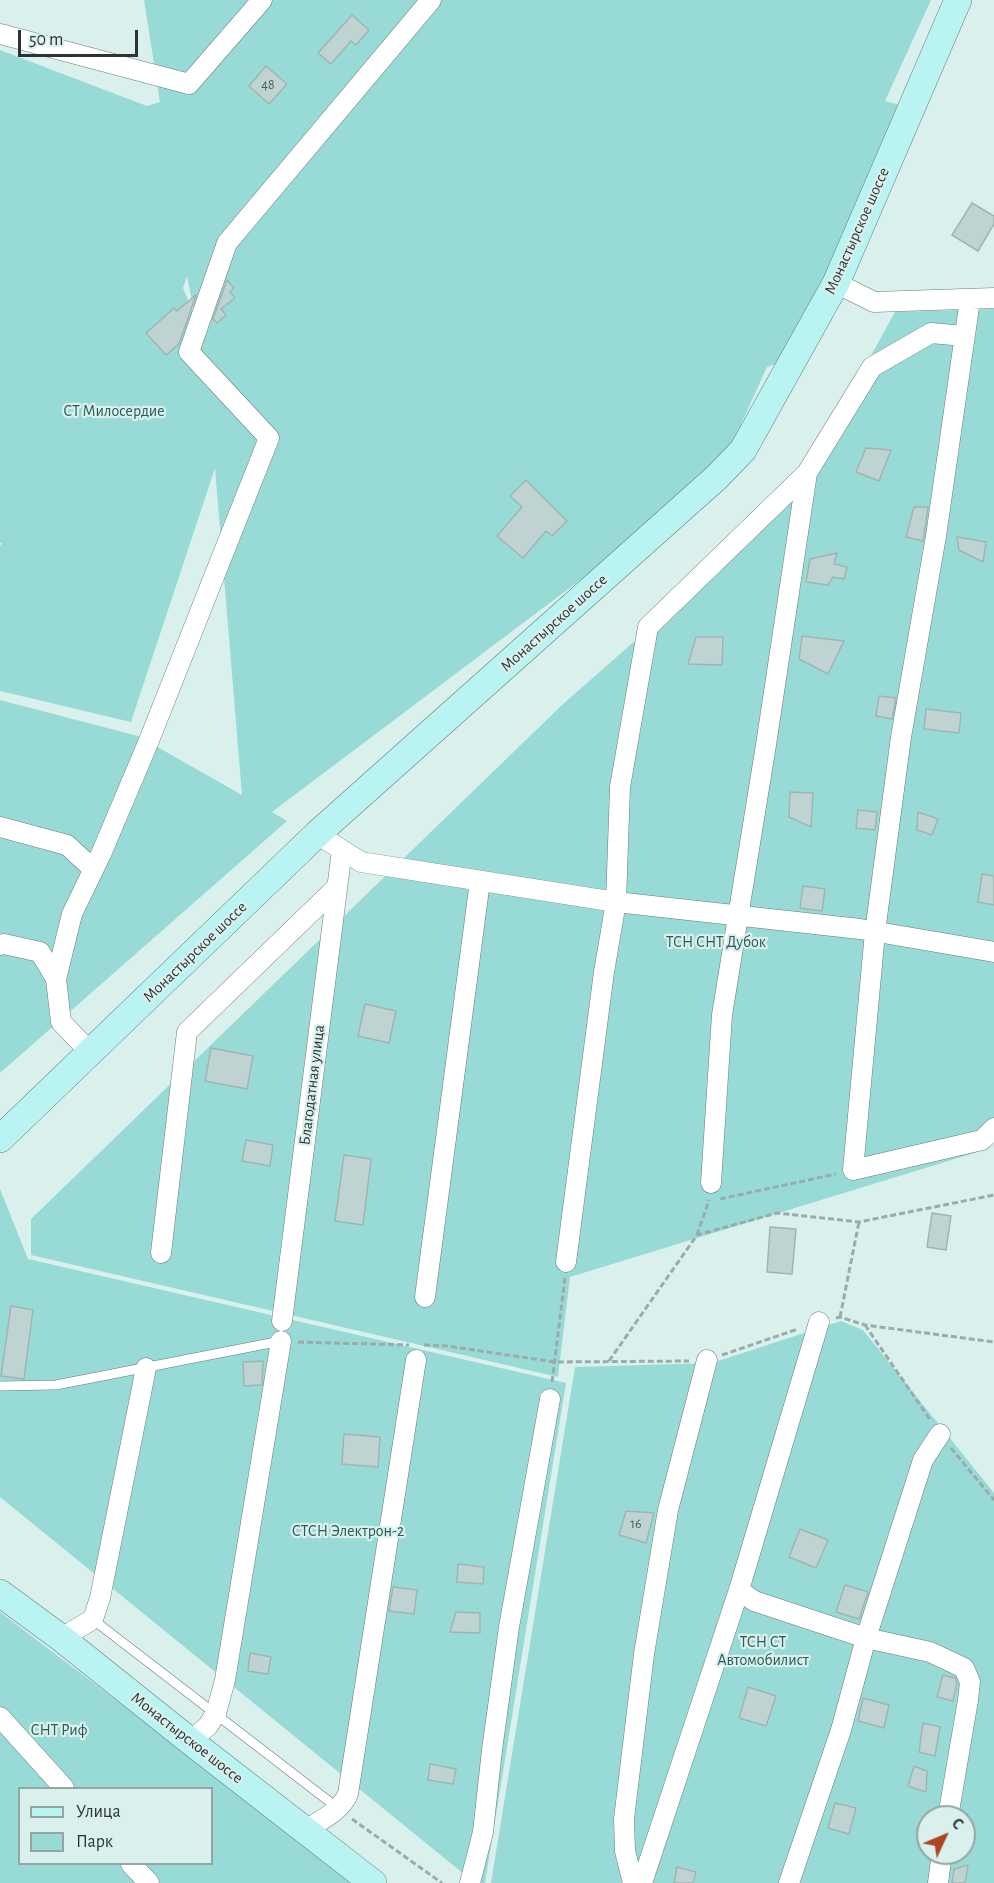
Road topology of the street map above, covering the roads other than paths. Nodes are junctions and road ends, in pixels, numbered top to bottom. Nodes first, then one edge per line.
1 (262, 0) edge
2 (431, 0) edge
3 (958, 0) edge
4 (0, 34) edge
5 (836, 284) junction
6 (994, 298) edge
7 (970, 300) junction
8 (964, 336) junction
9 (807, 473) junction
10 (0, 827) edge
11 (317, 834) junction
12 (342, 850) junction
13 (93, 869) junction
14 (480, 881) junction
15 (337, 887) junction
16 (616, 902) junction
17 (738, 916) junction
18 (875, 932) junction
19 (0, 945) edge
20 (994, 952) edge
21 (56, 979) junction
22 (90, 1052) junction
23 (994, 1128) edge
24 (0, 1138) edge
25 (710, 1192) road end
26 (162, 1253) dead end
27 (567, 1262) road end
28 (424, 1297) dead end
29 (282, 1321) dead end
30 (819, 1322) road end
31 (281, 1341) joint
32 (417, 1350) road end
33 (706, 1360) road end
34 (146, 1368) junction
35 (0, 1386) edge
36 (550, 1399) road end
37 (940, 1434) road end
38 (739, 1590) junction
39 (0, 1593) edge
40 (94, 1616) junction
41 (61, 1638) junction
42 (866, 1638) junction
43 (216, 1713) junction
44 (0, 1717) edge
45 (190, 1741) junction
46 (63, 1787) edge
47 (950, 1805) edge
48 (339, 1809) junction
49 (305, 1830) junction
50 (133, 1865) edge
51 (940, 1865) edge
52 (149, 1883) edge
53 (373, 1883) edge
54 (470, 1883) edge
55 (633, 1883) edge
56 (642, 1883) edge
57 (789, 1883) edge
58 (938, 1883) edge

1 - 4 street
2 - 13 street
3 - 5 main road, Монастырское шоссе
5 - 7 street
5 - 11 main road, Монастырское шоссе
6 - 7 street
7 - 8 street
8 - 9 street
8 - 18 street
9 - 16 street
9 - 17 street
10 - 13 street
11 - 12 street
11 - 22 main road, Монастырское шоссе
12 - 14 street
12 - 15 street, Благодатная улица
13 - 21 street
14 - 16 street
14 - 28 street
15 - 26 street
15 - 29 street, Благодатная улица
16 - 17 street
16 - 27 street
17 - 18 street
17 - 25 street
18 - 20 street
18 - 23 street
19 - 21 street
21 - 22 street
22 - 24 main road, Монастырское шоссе
30 - 38 street
31 - 34 lane
31 - 43 street
32 - 48 street
33 - 55 street
34 - 35 lane
34 - 40 street
36 - 54 street
37 - 42 street
38 - 42 street
38 - 56 street
39 - 41 main road, Монастырское шоссе
40 - 41 street
40 - 43 lane
41 - 45 main road, Монастырское шоссе
42 - 47 street
42 - 57 street
43 - 45 street
43 - 48 lane
44 - 46 street
45 - 49 main road, Монастырское шоссе
48 - 49 street
49 - 53 main road, Монастырское шоссе
50 - 52 street
51 - 58 street

